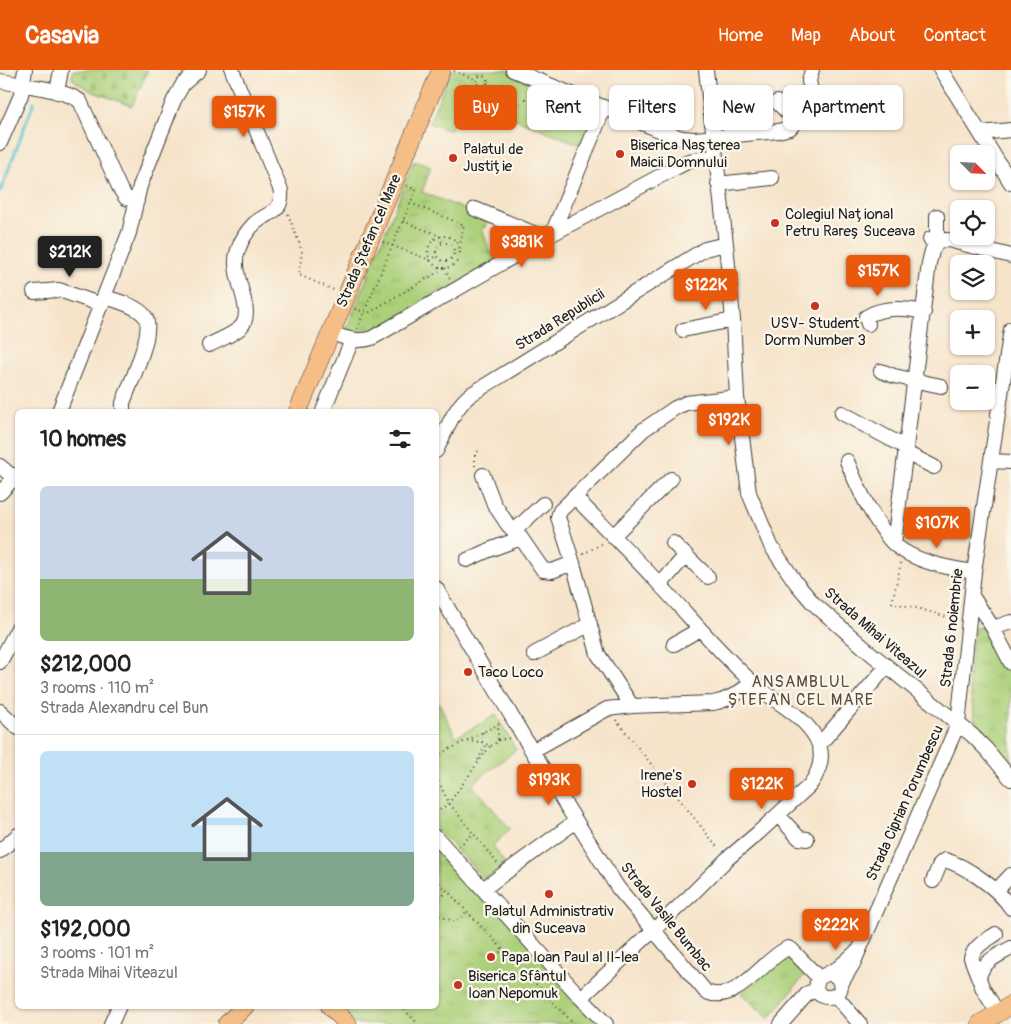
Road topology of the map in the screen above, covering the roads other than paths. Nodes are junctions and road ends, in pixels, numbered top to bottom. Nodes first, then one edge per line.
1 (25, 70) edge
2 (61, 70) edge
3 (199, 70) edge
4 (232, 70) edge
5 (441, 70) edge
6 (513, 70) edge
7 (706, 70) edge
8 (812, 70) edge
9 (941, 70) edge
10 (0, 81) edge
11 (23, 85) junction
12 (810, 85) edge
13 (57, 92) junction
14 (778, 102) dead end
15 (783, 107) edge
16 (604, 108) junction
17 (783, 130) edge
18 (1011, 130) edge
19 (980, 133) junction
20 (713, 137) junction
21 (0, 143) edge
22 (715, 157) junction
23 (772, 178) dead end
24 (1011, 183) edge
25 (718, 184) junction
26 (137, 201) junction
27 (475, 209) dead end
28 (937, 216) dead end
29 (548, 236) junction
30 (932, 240) junction
31 (726, 244) junction
32 (1011, 256) edge
33 (34, 292) dead end
34 (103, 301) junction
35 (924, 312) junction
36 (733, 320) junction
37 (868, 324) dead end
38 (1011, 329) edge
39 (684, 330) dead end
40 (331, 333) junction
41 (352, 340) junction
42 (209, 345) dead end
43 (881, 371) dead end
44 (914, 380) junction
45 (941, 386) dead end
46 (737, 396) junction
47 (60, 409) edge
48 (123, 409) edge
49 (299, 409) edge
50 (324, 409) edge
51 (842, 413) dead end
52 (439, 445) edge
53 (906, 450) junction
54 (847, 461) dead end
55 (991, 461) junction
56 (1011, 462) edge
57 (0, 466) edge
58 (934, 467) dead end
59 (15, 475) edge
60 (483, 475) road end
61 (15, 477) edge
62 (672, 479) dead end
63 (0, 493) edge
64 (574, 496) junction
65 (543, 504) dead end
66 (518, 535) junction
67 (613, 536) junction
68 (673, 543) dead end
69 (899, 548) junction
70 (686, 555) junction
71 (467, 560) dead end
72 (572, 562) junction
73 (974, 572) junction
74 (708, 577) dead end
75 (660, 585) junction
76 (439, 593) edge
77 (972, 596) junction
78 (1011, 622) edge
79 (590, 624) junction
80 (993, 628) junction
81 (700, 629) junction
82 (15, 634) edge
83 (674, 644) dead end
84 (534, 654) dead end
85 (0, 662) edge
86 (1011, 663) edge
87 (887, 666) junction
88 (752, 683) junction
89 (632, 706) junction
90 (0, 711) edge
91 (958, 724) junction
92 (15, 725) edge
93 (819, 745) junction
94 (532, 751) junction
95 (992, 756) junction
96 (1011, 763) edge
97 (1011, 779) edge
98 (778, 815) junction
99 (575, 822) junction
100 (11, 839) edge
101 (807, 840) dead end
102 (439, 841) edge
103 (0, 851) edge
104 (1011, 874) edge
105 (933, 881) dead end
106 (483, 889) junction
107 (996, 891) junction
108 (1011, 908) edge
109 (652, 930) junction
110 (996, 934) dead end
111 (1011, 948) edge
112 (858, 951) junction
113 (979, 978) junction
114 (822, 980) junction
115 (838, 990) junction
116 (580, 998) junction
117 (118, 1009) edge
118 (242, 1009) edge
119 (333, 1009) edge
120 (1004, 1009) edge
121 (111, 1024) edge
122 (227, 1024) edge
123 (348, 1024) edge
124 (606, 1024) edge
125 (780, 1024) edge
126 (860, 1024) edge
127 (980, 1024) edge

1 - 11 street
2 - 13 street
3 - 26 street
4 - 42 street
5 - 40 main road, Strada Ștefan cel Mare
6 - 16 street
7 - 20 street, Strada Mihai Viteazul
8 - 12 street
9 - 19 street
10 - 11 street
11 - 13 street
11 - 21 street
13 - 26 street
14 - 15 street
16 - 20 street
16 - 29 street
17 - 20 street
18 - 19 street
19 - 24 street
20 - 22 street, Strada Mihai Viteazul
22 - 25 street, Strada Mihai Viteazul
22 - 29 street
23 - 25 street
25 - 31 street, Strada Mihai Viteazul
26 - 34 street
27 - 29 street
28 - 30 street
29 - 41 street
30 - 32 street
30 - 35 street
31 - 36 street, Strada Mihai Viteazul
31 - 52 street, Strada Republicii
33 - 34 street
34 - 47 street
34 - 48 street
35 - 37 street
35 - 44 street
36 - 39 street
36 - 46 street, Strada Mihai Viteazul
38 - 55 street, Strada 6 noiembrie
40 - 41 street
40 - 49 main road, Strada Ștefan cel Mare
41 - 50 street
43 - 44 street
44 - 45 street
44 - 53 street
46 - 64 street
46 - 87 street, Strada Mihai Viteazul
51 - 53 street
53 - 58 street
53 - 69 street
54 - 69 street
55 - 56 street
55 - 73 street, Strada 6 noiembrie
57 - 59 street
60 - 66 street
61 - 63 street
62 - 67 street
64 - 67 street
64 - 72 street
65 - 66 street
66 - 71 street
66 - 72 street
67 - 75 street
68 - 70 street
69 - 73 street
70 - 74 street
70 - 75 street
72 - 79 street
73 - 77 street, Strada 6 noiembrie
75 - 81 street
76 - 94 street, Strada Vasile Bumbac
77 - 80 street
77 - 91 street, Strada 6 noiembrie
78 - 80 street
79 - 84 street
79 - 89 street
80 - 86 street
81 - 83 street
81 - 88 street
82 - 85 street
87 - 91 street, Strada Mihai Viteazul
87 - 93 street
88 - 89 street
88 - 93 street
89 - 94 street
90 - 92 street
91 - 95 street, Strada Mihai Viteazul
91 - 112 street, Strada Ciprian Porumbescu
93 - 98 street
94 - 99 street, Strada Vasile Bumbac
95 - 96 street, Strada Mihai Viteazul
95 - 97 street, Strada Mihai Viteazul
98 - 101 street
98 - 109 street
99 - 106 street
99 - 109 street, Strada Vasile Bumbac
100 - 103 street
102 - 106 street
104 - 107 street
105 - 107 street
106 - 116 street
107 - 108 street
109 - 114 street, Strada Vasile Bumbac
109 - 116 street
110 - 113 street
111 - 113 street
112 - 114 street, Strada Ciprian Porumbescu
112 - 115 street, Strada Ciprian Porumbescu
113 - 120 street
114 - 115 street
114 - 115 street
114 - 125 street, Strada Ciprian Porumbescu
115 - 126 street
116 - 124 street
117 - 121 street
118 - 122 main road
119 - 123 main road
120 - 127 main road

